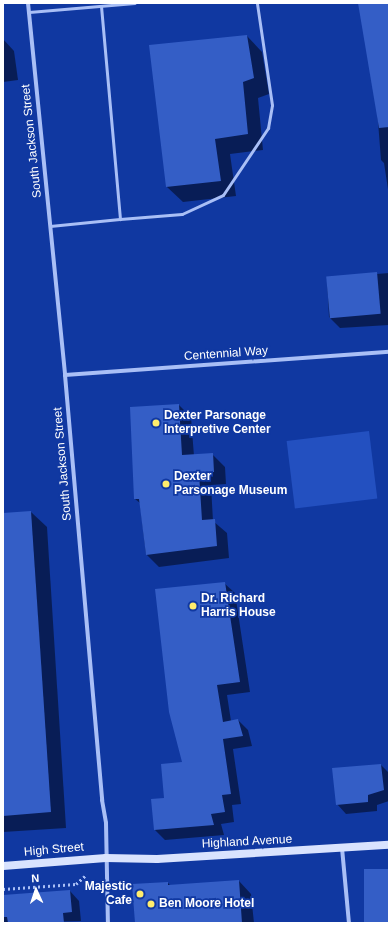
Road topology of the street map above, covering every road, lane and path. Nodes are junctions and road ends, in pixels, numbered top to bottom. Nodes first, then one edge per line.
1 (28, 3) edge
2 (135, 3) edge
3 (257, 3) edge
4 (101, 6) junction
5 (29, 12) junction
6 (120, 219) junction
7 (50, 226) junction
8 (389, 352) edge
9 (65, 375) junction
10 (389, 845) edge
11 (342, 848) junction
12 (106, 858) junction
13 (3, 866) edge
14 (3, 889) edge
15 (108, 923) edge
16 (348, 923) edge

1 - 5 street, South Jackson Street
2 - 4 lane
3 - 6 lane
4 - 5 lane
4 - 6 lane
5 - 7 street, South Jackson Street
6 - 7 lane
7 - 9 street, South Jackson Street
8 - 9 street, Centennial Way
9 - 12 street, South Jackson Street
10 - 11 main road, Highland Avenue
11 - 12 main road, Highland Avenue
11 - 16 street
12 - 13 main road, High Street
12 - 14 path
12 - 15 street, South Jackson Street

